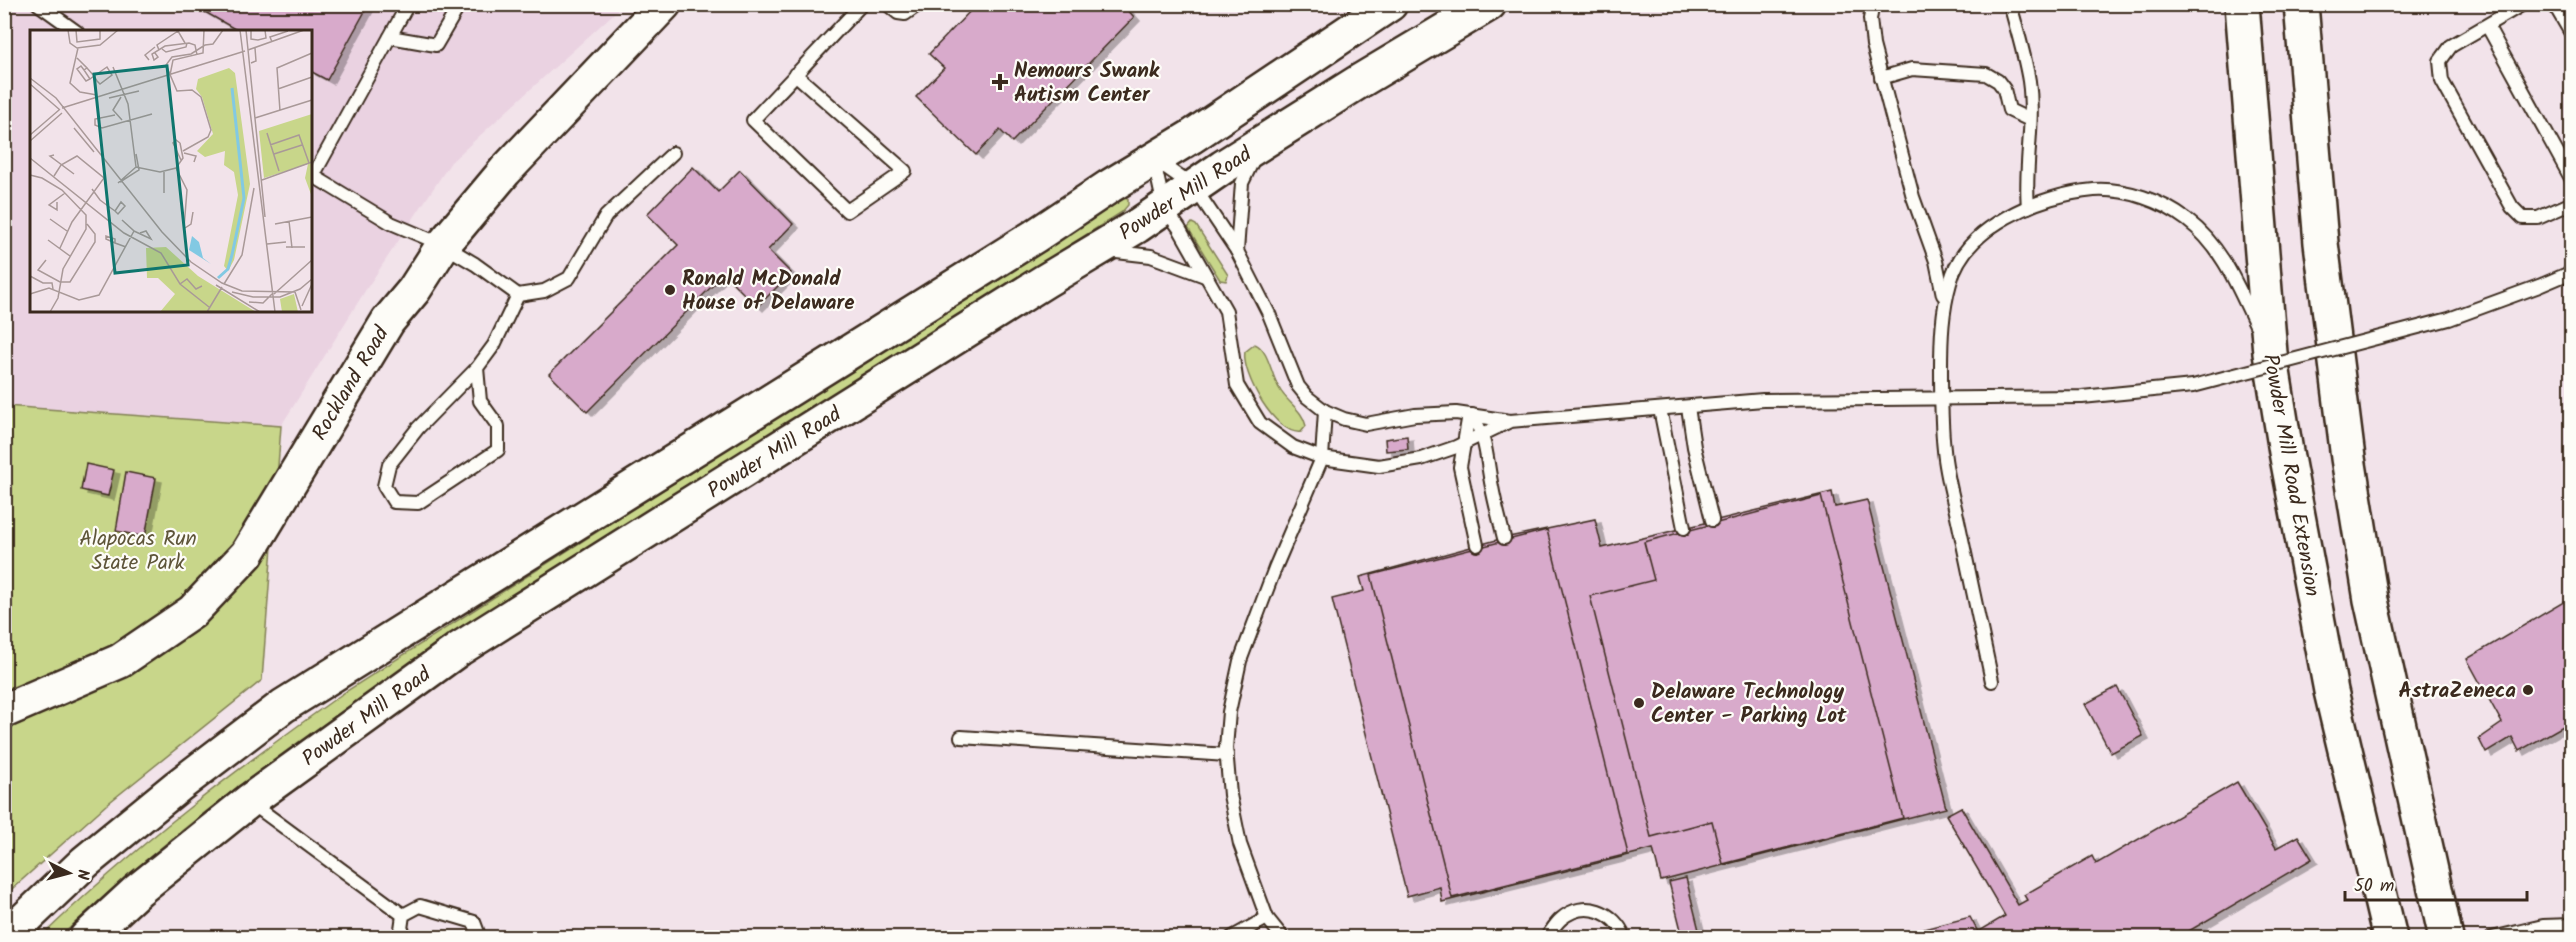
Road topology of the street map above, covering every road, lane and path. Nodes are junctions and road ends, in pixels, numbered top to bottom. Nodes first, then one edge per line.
1 (38, 4) edge
2 (408, 4) edge
3 (460, 4) edge
4 (664, 4) edge
5 (862, 4) edge
6 (887, 4) edge
7 (919, 4) edge
8 (1390, 4) edge
9 (1489, 4) edge
10 (1873, 4) edge
11 (2010, 4) edge
12 (2242, 4) edge
13 (2523, 4) edge
14 (2554, 4) edge
15 (2303, 10) edge
16 (2488, 27) junction
17 (74, 30) edge
18 (2571, 35) edge
19 (390, 37) junction
20 (795, 74) junction
21 (1881, 78) junction
22 (2030, 120) junction
23 (1261, 144) junction
24 (673, 153) dead end
25 (1154, 159) junction
26 (312, 175) edge
27 (2571, 180) edge
28 (1194, 187) junction
29 (2571, 203) edge
30 (1164, 207) junction
31 (2028, 207) junction
32 (443, 245) junction
33 (1095, 250) junction
34 (1237, 251) junction
35 (2571, 272) edge
36 (1205, 276) junction
37 (518, 295) junction
38 (1945, 306) junction
39 (2270, 353) junction
40 (477, 368) junction
41 (1941, 399) junction
42 (1688, 407) junction
43 (1660, 409) junction
44 (1325, 411) junction
45 (1472, 415) junction
46 (1510, 421) junction
47 (1484, 435) junction
48 (1464, 444) junction
49 (1322, 458) junction
50 (1712, 520) dead end
51 (1684, 528) dead end
52 (1504, 538) dead end
53 (1476, 545) dead end
54 (1992, 681) dead end
55 (4, 711) edge
56 (961, 737) dead end
57 (1227, 755) junction
58 (249, 801) junction
59 (403, 915) junction
60 (1267, 918) junction
61 (2571, 925) edge
62 (480, 936) edge
63 (5, 938) edge
64 (87, 938) edge
65 (408, 938) edge
66 (494, 938) edge
67 (1231, 938) edge
68 (1283, 938) edge
69 (1546, 938) edge
70 (1625, 938) edge
71 (2390, 938) edge
72 (2446, 938) edge
73 (2492, 938) edge

1 - 17 lane
2 - 19 lane
3 - 19 lane
4 - 32 main road, Rockland Road
5 - 20 lane
6 - 7 lane
8 - 25 main road, Powder Mill Road
9 - 23 main road, Powder Mill Road
10 - 21 lane
11 - 22 lane
12 - 39 main road, Powder Mill Road Extension
13 - 16 lane
14 - 18 lane
15 - 72 main road
16 - 27 lane
16 - 29 lane
19 - 26 lane
20 - 20 lane
21 - 22 lane
21 - 38 lane
22 - 31 lane
23 - 28 main road, Powder Mill Road
23 - 34 lane
24 - 37 lane
25 - 28 lane
25 - 30 lane
25 - 63 main road, Powder Mill Road
26 - 32 lane
28 - 30 main road, Powder Mill Road
28 - 34 lane
30 - 33 main road, Powder Mill Road
30 - 36 lane
31 - 38 lane
31 - 39 lane
32 - 37 lane
32 - 55 main road, Rockland Road
33 - 36 lane
33 - 58 main road, Powder Mill Road
34 - 44 lane
35 - 41 lane, bridge
36 - 49 lane
37 - 40 lane
38 - 41 lane
39 - 71 main road, Powder Mill Road Extension
40 - 40 lane
41 - 42 lane
41 - 54 lane
42 - 43 lane
42 - 50 lane
43 - 46 lane
43 - 51 lane
44 - 45 lane
44 - 49 lane
45 - 46 lane
45 - 47 lane
45 - 48 lane
46 - 47 lane
47 - 48 lane
47 - 52 lane
48 - 49 lane
48 - 53 lane
49 - 57 lane
56 - 57 lane
57 - 60 lane
58 - 59 lane
58 - 64 main road, Powder Mill Road
59 - 62 lane
59 - 65 lane
60 - 67 lane
60 - 68 lane
61 - 73 lane
62 - 66 lane
69 - 70 lane

